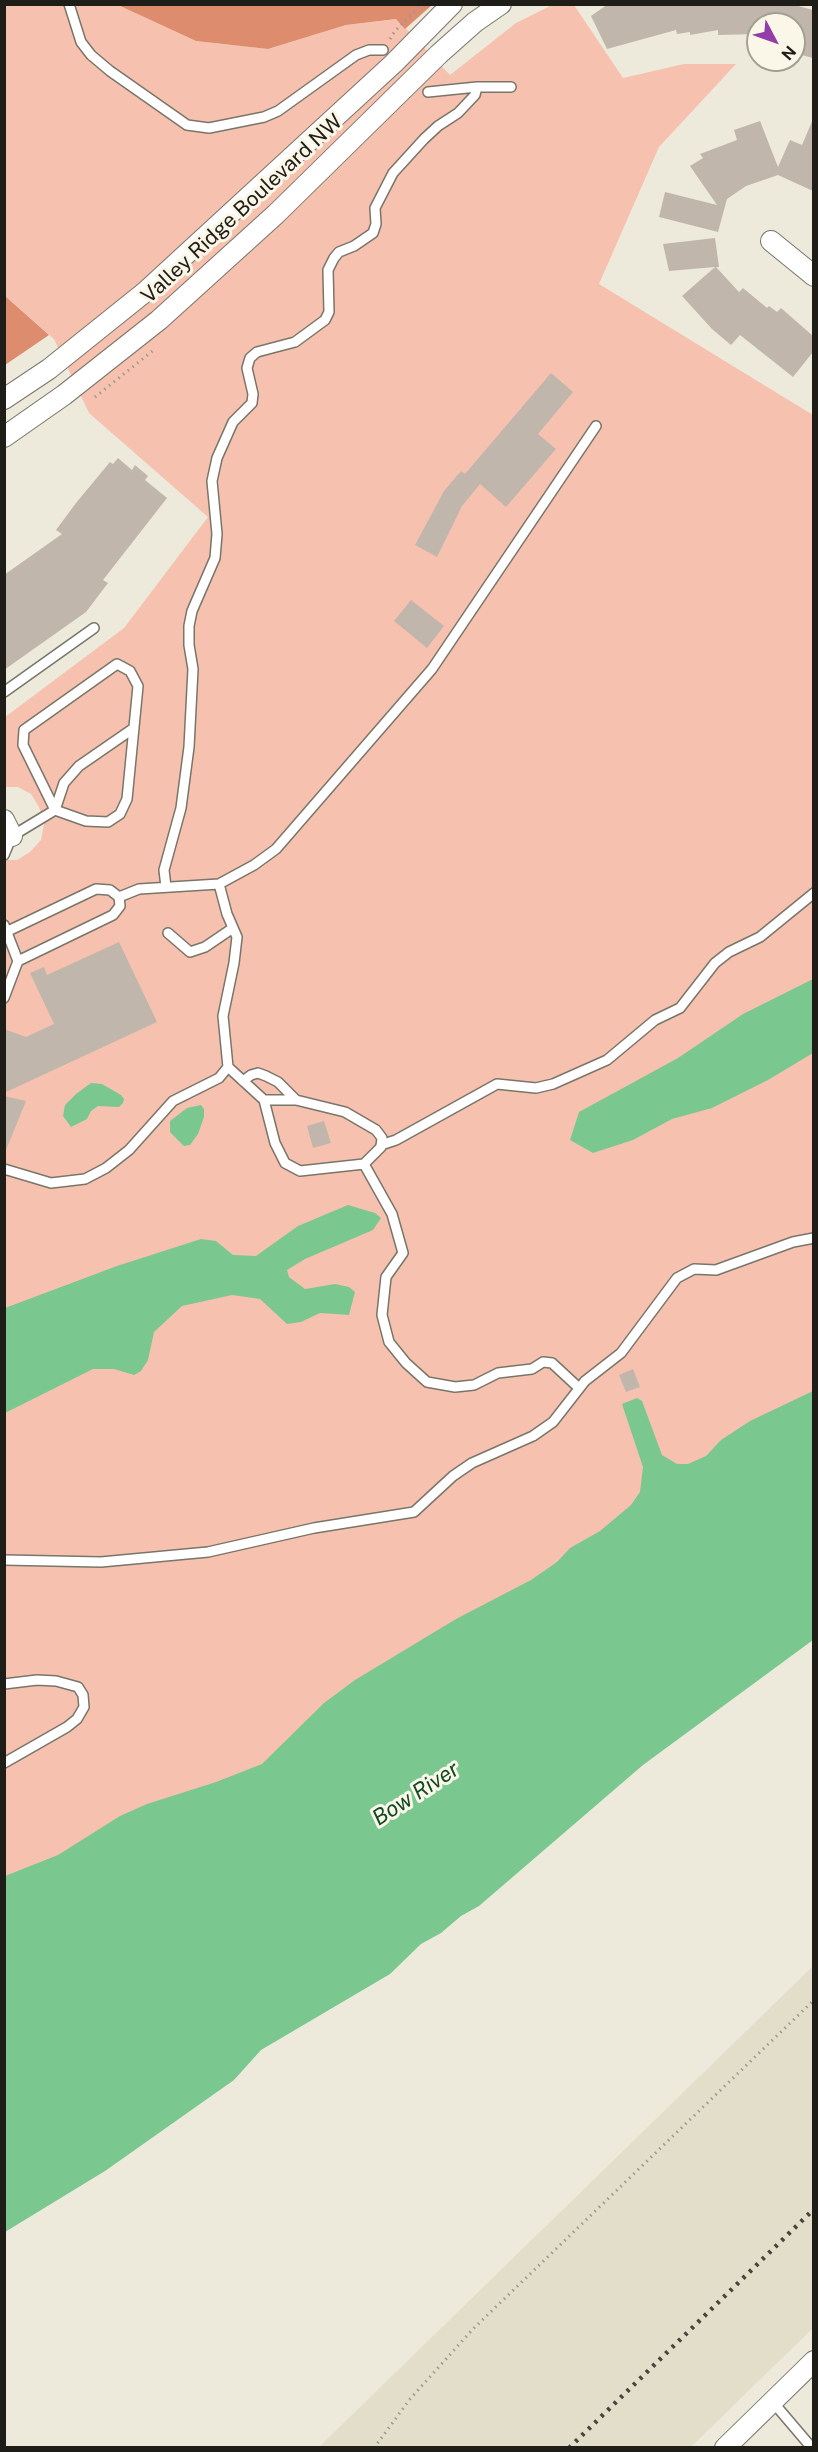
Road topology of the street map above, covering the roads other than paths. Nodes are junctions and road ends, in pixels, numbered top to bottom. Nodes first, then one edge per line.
1 (69, 4) edge
2 (452, 4) edge
3 (501, 4) edge
4 (383, 50) road end
5 (477, 87) junction
6 (511, 87) dead end
7 (428, 92) dead end
8 (771, 241) dead end
9 (813, 276) edge
10 (4, 399) edge
11 (596, 426) dead end
12 (4, 437) edge
13 (94, 628) dead end
14 (4, 692) edge
15 (134, 728) junction
16 (55, 810) junction
17 (7, 837) edge
18 (219, 884) junction
19 (166, 887) junction
20 (813, 893) edge
21 (119, 897) junction
22 (6, 928) edge
23 (233, 928) junction
24 (168, 933) dead end
25 (18, 961) junction
26 (4, 998) edge
27 (228, 1067) junction
28 (243, 1081) junction
29 (296, 1100) junction
30 (264, 1101) junction
31 (381, 1145) junction
32 (364, 1164) junction
33 (4, 1169) edge
34 (813, 1238) edge
35 (579, 1388) junction
36 (4, 1560) edge
37 (4, 1684) edge
38 (4, 1763) edge
39 (813, 2361) edge
40 (772, 2401) junction
41 (725, 2448) edge
42 (812, 2448) edge

1 - 4 lane
2 - 10 street, Valley Ridge Boulevard NW
3 - 12 street, Valley Ridge Boulevard NW
5 - 6 lane
5 - 7 lane
5 - 19 lane
8 - 9 street
11 - 18 lane
13 - 14 lane
15 - 16 lane
15 - 16 lane
15 - 16 lane
16 - 17 lane
18 - 19 lane
18 - 23 lane
19 - 21 lane
20 - 31 lane
21 - 22 lane
21 - 25 lane
22 - 25 lane
23 - 24 lane
23 - 27 lane
25 - 26 lane
27 - 28 lane
27 - 33 lane
28 - 29 lane
28 - 30 lane
29 - 30 lane
29 - 31 lane
30 - 32 lane
31 - 32 lane
32 - 35 lane
34 - 35 lane
35 - 36 lane
37 - 38 lane
39 - 40 street
40 - 41 street
40 - 42 lane

